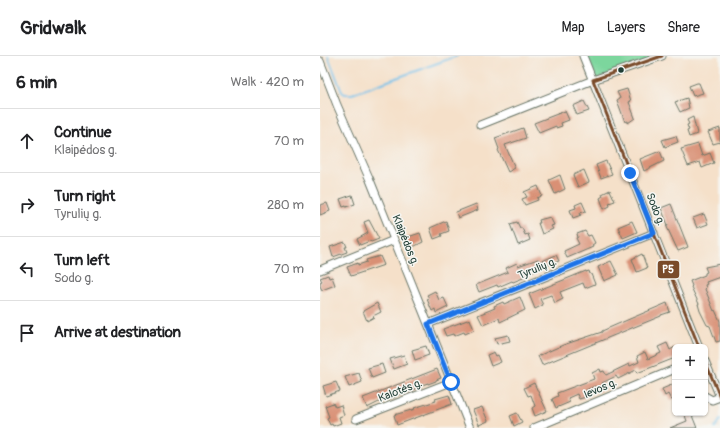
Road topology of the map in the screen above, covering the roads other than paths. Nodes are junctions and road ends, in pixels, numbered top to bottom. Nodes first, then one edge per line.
1 (584, 56) edge
2 (662, 56) edge
3 (320, 61) edge
4 (593, 80) junction
5 (480, 124) dead end
6 (654, 233) junction
7 (394, 240) junction
8 (320, 270) edge
9 (428, 324) junction
10 (698, 344) edge
11 (708, 368) edge
12 (672, 370) edge
13 (451, 382) junction
14 (720, 397) edge
15 (708, 398) edge
16 (356, 419) dead end
17 (470, 428) edge
18 (534, 428) edge

1 - 4 street, Sodo g.
2 - 4 street
3 - 7 street, Klaipėdos g.
4 - 5 street
4 - 6 street, Sodo g.
6 - 9 street, Tyrulių g.
6 - 10 street, Sodo g.
7 - 8 street
7 - 9 street, Klaipėdos g.
9 - 13 street, Klaipėdos g.
11 - 14 street
12 - 18 street, Ievos g.
13 - 16 street, Kalotės g.
13 - 17 street, Klaipėdos g.
14 - 15 street

